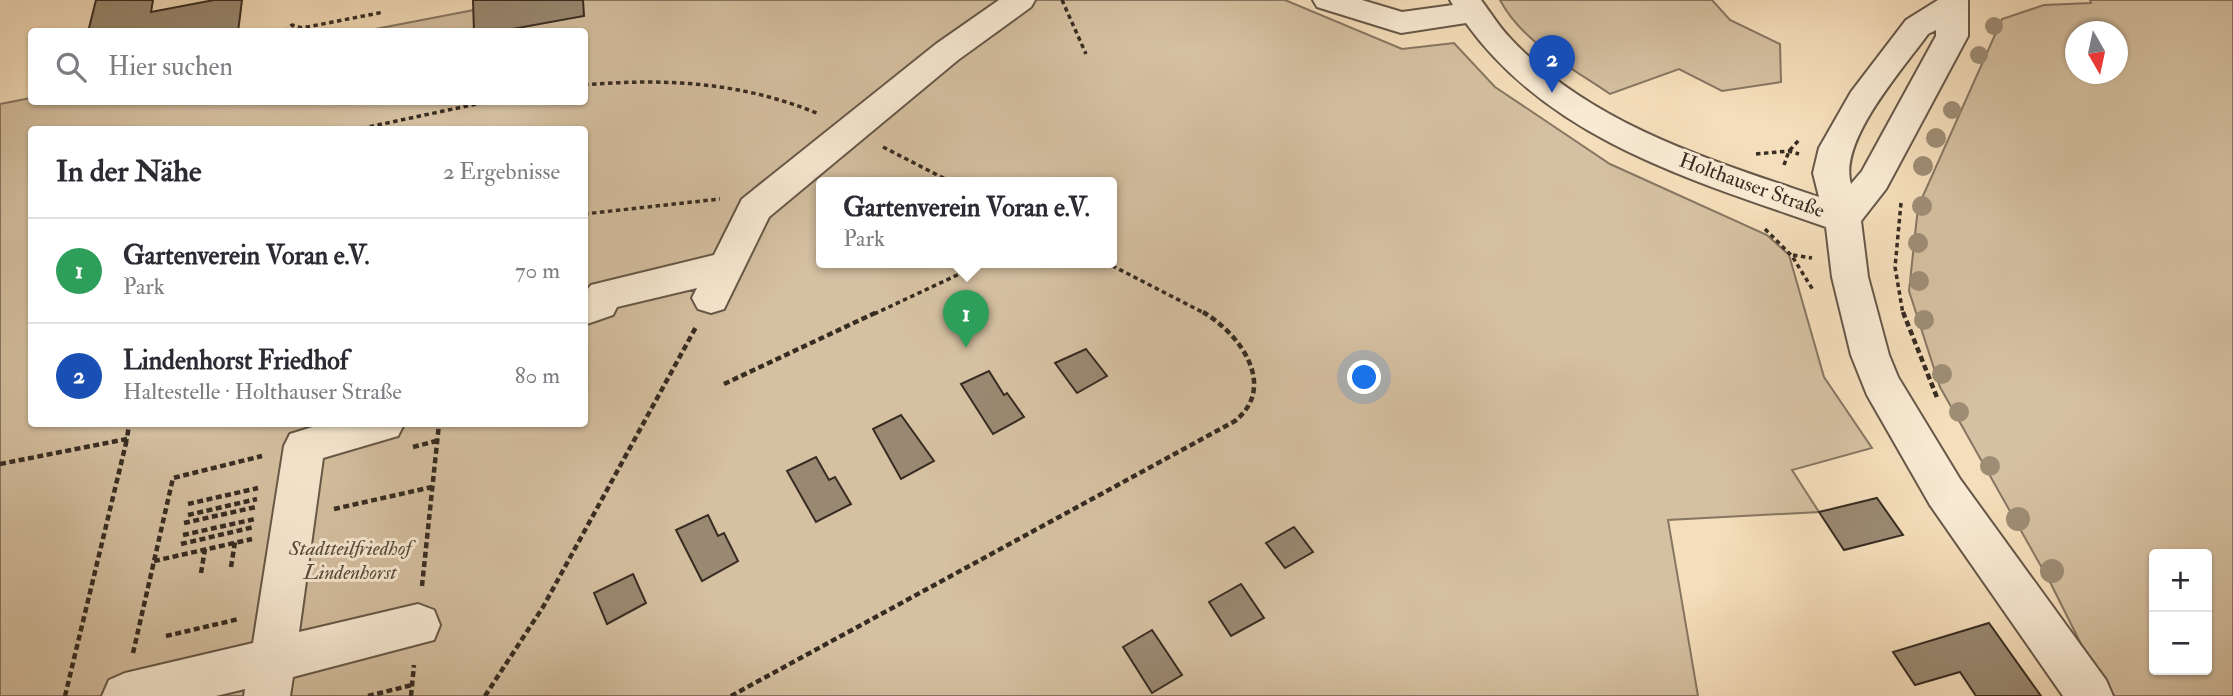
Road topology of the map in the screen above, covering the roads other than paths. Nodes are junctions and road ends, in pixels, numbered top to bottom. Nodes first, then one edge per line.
1 (1020, 0) edge
2 (1328, 0) edge
3 (1952, 4) edge
4 (1469, 6) edge
5 (1843, 219) junction
6 (588, 308) edge
7 (373, 427) edge
8 (418, 625) road end
9 (128, 676) edge
10 (270, 678) edge
11 (2090, 696) edge

1 - 6 street
2 - 4 street
3 - 5 street
3 - 5 street
4 - 5 street, Holthauser Straße
5 - 11 street, Holthauser Straße
7 - 10 street
8 - 10 street
9 - 10 street

